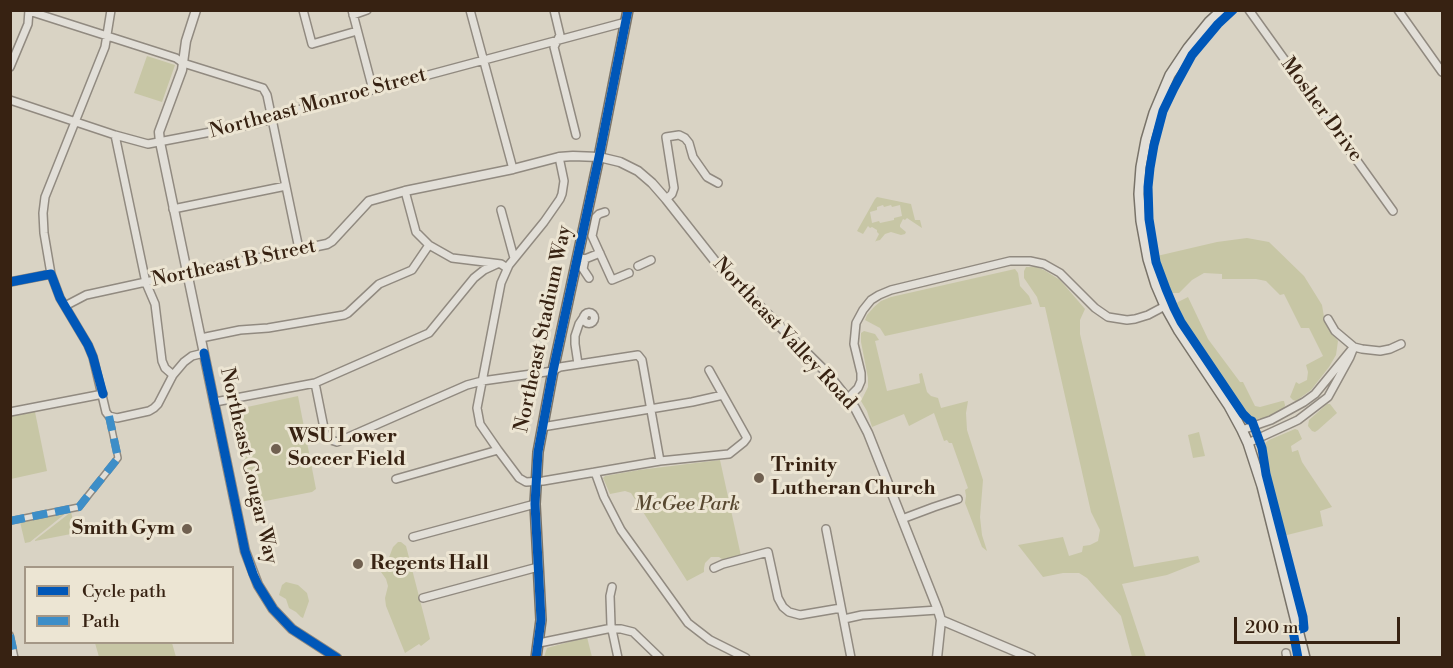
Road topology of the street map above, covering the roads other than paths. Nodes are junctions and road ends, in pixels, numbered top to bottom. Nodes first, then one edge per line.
1 (111, 10) edge
2 (196, 10) edge
3 (303, 10) edge
4 (367, 10) edge
5 (470, 10) edge
6 (554, 10) edge
7 (628, 10) edge
8 (1222, 10) edge
9 (1249, 10) edge
10 (1398, 10) edge
11 (28, 11) edge
12 (352, 13) edge
13 (626, 22) junction
14 (357, 31) junction
15 (107, 36) junction
16 (558, 40) junction
17 (484, 61) junction
18 (183, 63) junction
19 (10, 67) edge
20 (1443, 72) edge
21 (373, 90) junction
22 (10, 100) edge
23 (272, 119) junction
24 (75, 122) junction
25 (116, 135) junction
26 (576, 135) dead end
27 (160, 142) junction
28 (560, 157) junction
29 (599, 157) junction
30 (513, 169) junction
31 (718, 183) dead end
32 (286, 186) junction
33 (405, 191) junction
34 (666, 199) junction
35 (173, 208) junction
36 (501, 210) dead end
37 (1393, 211) dead end
38 (606, 212) dead end
39 (429, 245) junction
40 (299, 249) junction
41 (600, 253) junction
42 (514, 258) junction
43 (581, 258) junction
44 (651, 260) dead end
45 (497, 264) junction
46 (638, 266) dead end
47 (507, 268) junction
48 (187, 273) junction
49 (629, 273) dead end
50 (51, 274) junction
51 (589, 278) dead end
52 (10, 282) edge
53 (146, 283) junction
54 (65, 306) junction
55 (1165, 306) junction
56 (585, 315) dead end
57 (1328, 319) dead end
58 (201, 338) junction
59 (1401, 344) dead end
60 (1354, 347) junction
61 (204, 353) junction
62 (578, 364) junction
63 (709, 369) dead end
64 (553, 370) junction
65 (173, 375) junction
66 (482, 381) junction
67 (315, 383) junction
68 (1319, 388) junction
69 (103, 394) junction
70 (723, 395) junction
71 (1328, 397) junction
72 (848, 398) junction
73 (215, 402) junction
74 (651, 408) junction
75 (1292, 409) junction
76 (10, 412) edge
77 (109, 416) junction
78 (1298, 420) junction
79 (542, 427) junction
80 (1242, 430) junction
81 (1248, 443) junction
82 (498, 450) junction
83 (660, 461) junction
84 (595, 472) junction
85 (396, 479) dead end
86 (535, 482) junction
87 (958, 499) dead end
88 (535, 504) junction
89 (902, 519) junction
90 (10, 520) edge
91 (826, 529) dead end
92 (413, 537) dead end
93 (538, 567) junction
94 (714, 568) dead end
95 (612, 587) dead end
96 (423, 597) dead end
97 (841, 608) junction
98 (938, 610) junction
99 (844, 619) junction
100 (941, 621) junction
101 (612, 628) junction
102 (10, 635) edge
103 (538, 643) junction
104 (15, 657) edge
105 (337, 657) edge
106 (536, 657) edge
107 (618, 657) edge
108 (660, 657) edge
109 (746, 657) edge
110 (851, 657) edge
111 (938, 657) edge
112 (1031, 657) edge
113 (1305, 657) edge

1 - 15 street
2 - 18 street
3 - 14 street
4 - 12 street
5 - 17 street
6 - 16 street
7 - 13 main road, Northeast Stadium Way
8 - 55 main road
9 - 37 street, Mosher Drive
10 - 20 street
11 - 15 street
11 - 19 street
12 - 14 street
13 - 16 street, Northeast Monroe Street
13 - 29 main road, Northeast Stadium Way
14 - 21 street
15 - 18 street
15 - 24 street
16 - 17 street, Northeast Monroe Street
16 - 26 street
17 - 21 street, Northeast Monroe Street
17 - 30 street
18 - 23 street
18 - 27 street
21 - 23 street, Northeast Monroe Street
22 - 24 street, Northeast Monroe Street
23 - 27 street, Northeast Monroe Street
23 - 32 street
24 - 25 street, Northeast Monroe Street
24 - 50 street
25 - 27 street, Northeast Monroe Street
25 - 53 street
27 - 35 street, Northeast Cougar Way
28 - 29 street, Northeast B Street
28 - 30 street, Northeast B Street
28 - 42 street
29 - 34 street, Northeast Valley Road
29 - 43 main road, Northeast Stadium Way
30 - 33 street, Northeast B Street
31 - 34 street
32 - 35 street
32 - 40 street
33 - 39 street
33 - 40 street, Northeast B Street
34 - 72 street, Northeast Valley Road
35 - 48 street, Northeast Cougar Way
36 - 42 street
38 - 41 street
39 - 45 street
39 - 58 street
40 - 48 street, Northeast B Street
41 - 43 street
41 - 49 street
42 - 47 street
43 - 51 street
43 - 64 main road, Northeast Stadium Way
44 - 46 street
45 - 47 street
45 - 67 street
47 - 66 street
48 - 53 street, Northeast B Street
48 - 58 street, Northeast Cougar Way
50 - 52 street
50 - 54 street
53 - 54 street, Northeast B Street
53 - 65 street
54 - 69 street
55 - 72 street
55 - 80 main road
56 - 62 street
57 - 60 street
58 - 61 street, Northeast Cougar Way
59 - 60 street
60 - 68 street
60 - 71 street
61 - 65 street
61 - 73 street, Northeast Cougar Way
62 - 64 street
62 - 74 street
63 - 70 street
64 - 66 street
64 - 79 main road, Northeast Stadium Way
65 - 77 street
66 - 67 street
66 - 82 street
67 - 73 street
68 - 71 street
68 - 75 street
69 - 76 street
69 - 77 street
70 - 74 street
70 - 83 street
71 - 78 street
72 - 89 street, Northeast Valley Road
73 - 105 street, Northeast Cougar Way
74 - 79 street
74 - 83 street
75 - 78 street
75 - 80 street
77 - 90 street
78 - 81 street
79 - 86 main road, Northeast Stadium Way
80 - 81 main road
81 - 113 main road
82 - 85 street
82 - 86 street
83 - 84 street
84 - 86 street
84 - 109 street
86 - 88 main road, Northeast Stadium Way
87 - 89 street
88 - 92 street
88 - 93 main road, Northeast Stadium Way
89 - 98 street, Northeast Valley Road
91 - 97 street
93 - 96 street
93 - 103 main road, Northeast Stadium Way
94 - 97 street
95 - 101 street
97 - 99 street
98 - 99 street
98 - 100 street, Northeast Valley Road
99 - 110 street
100 - 111 street, Northeast Valley Road
100 - 112 street
101 - 103 street
101 - 107 street
101 - 108 street
102 - 104 street
103 - 106 main road, Northeast Stadium Way

